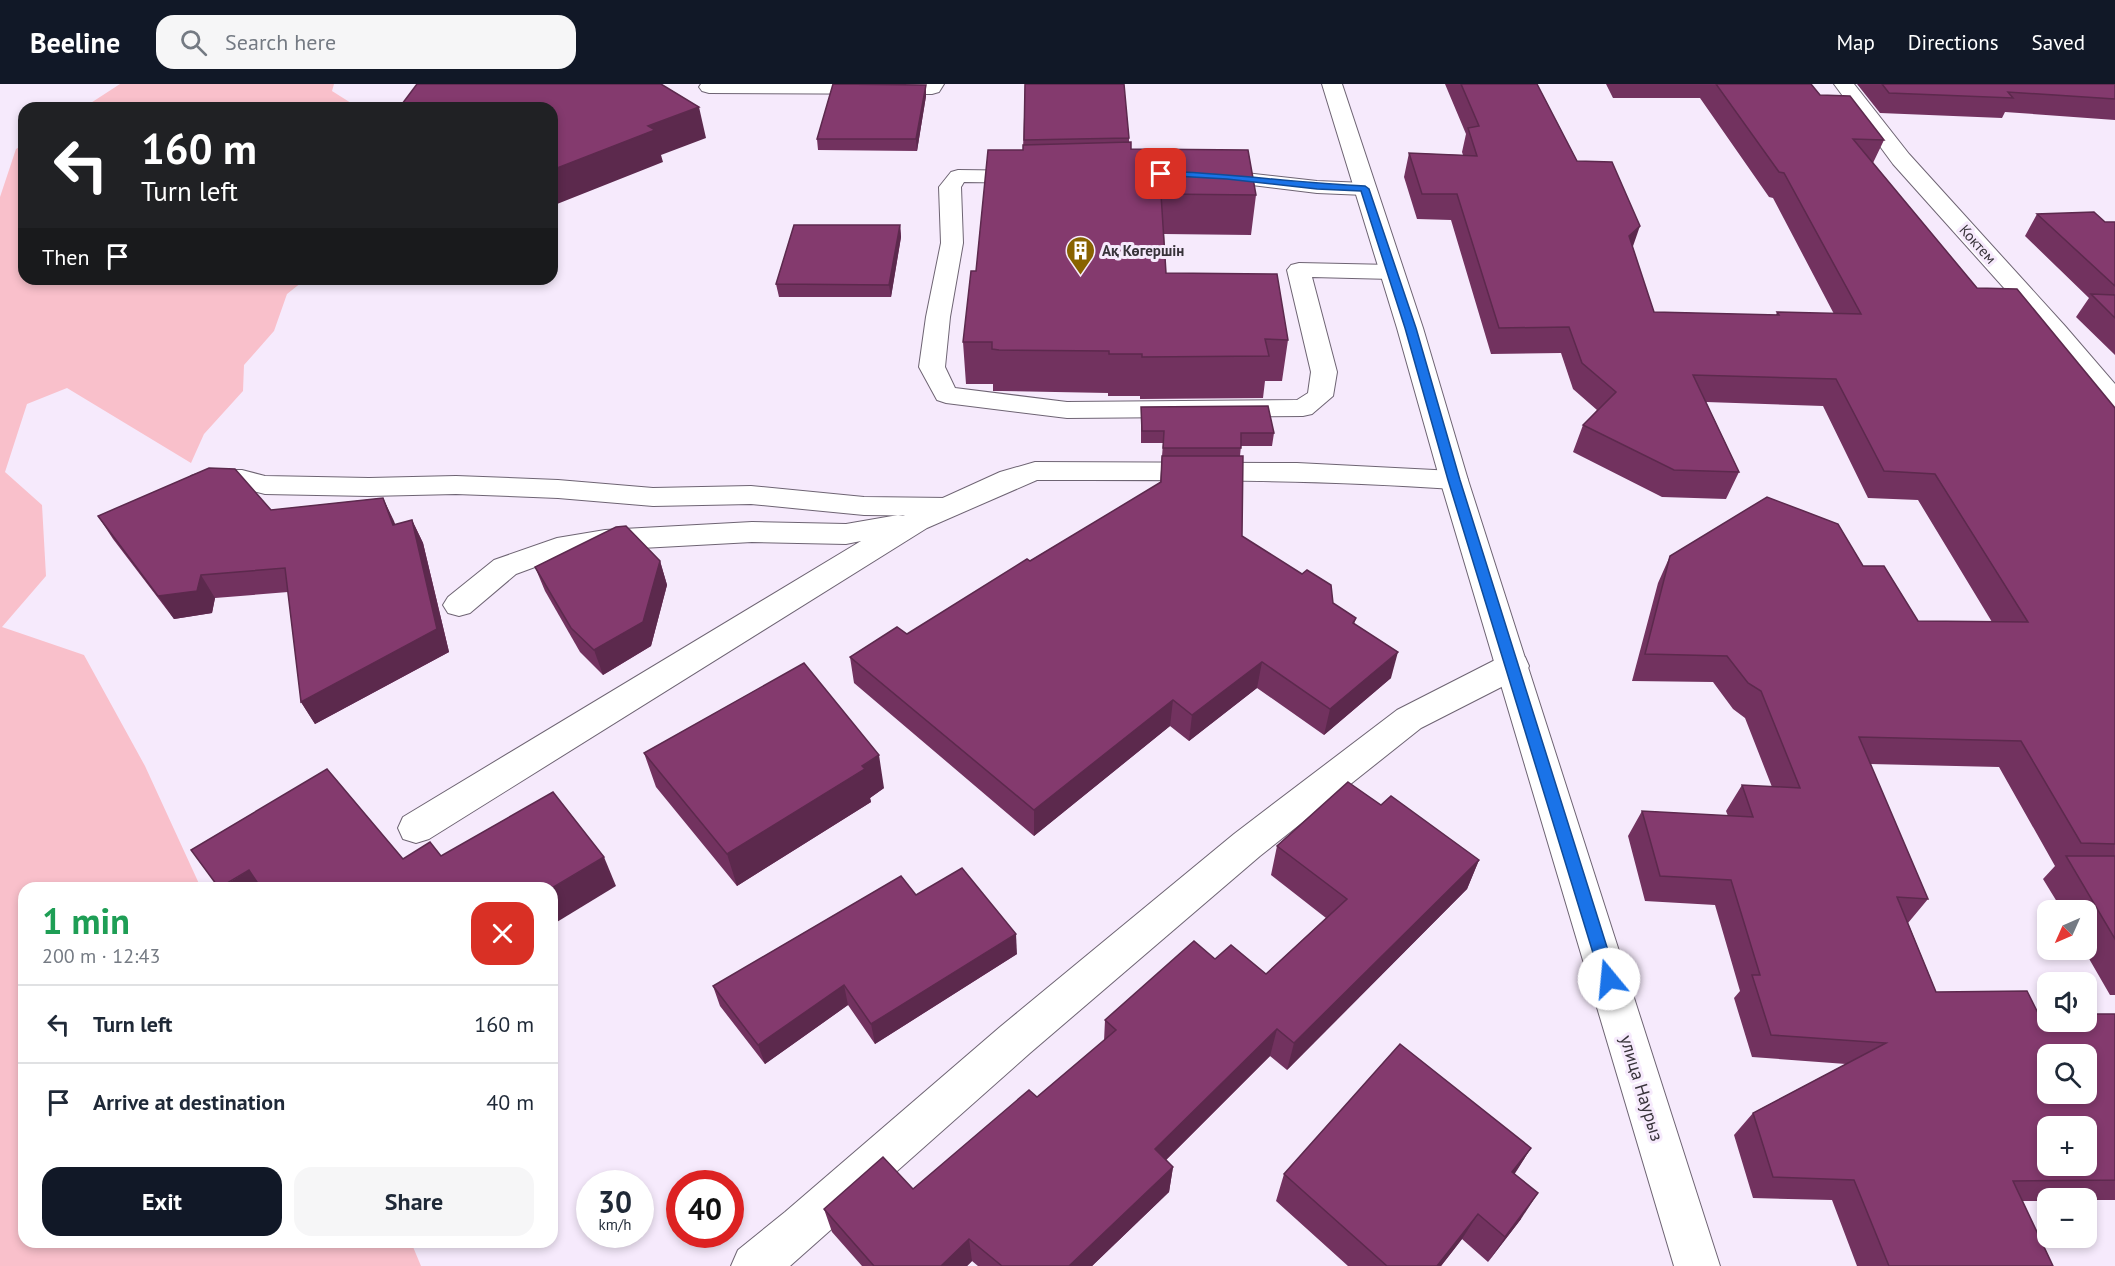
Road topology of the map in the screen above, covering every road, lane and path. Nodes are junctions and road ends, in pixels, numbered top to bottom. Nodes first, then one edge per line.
1 (934, 84) edge
2 (1332, 84) edge
3 (1844, 84) edge
4 (709, 87) dead end
5 (1184, 173) edge
6 (1056, 177) edge
7 (1365, 189) junction
8 (1392, 272) junction
9 (2115, 401) edge
10 (1454, 480) junction
11 (181, 489) edge
12 (948, 507) junction
13 (917, 521) junction
14 (459, 605) dead end
15 (1513, 666) junction
16 (416, 828) dead end
17 (754, 1266) edge
18 (1697, 1266) edge

1 - 4 lane
2 - 7 street, улица Наурыз
3 - 9 street, Коктем
5 - 7 lane
6 - 8 lane
7 - 8 street, улица Наурыз
8 - 10 street, улица Наурыз
10 - 12 street
10 - 15 street, улица Наурыз
11 - 12 lane
12 - 13 street
13 - 14 street
13 - 16 street
15 - 17 street
15 - 18 street, улица Наурыз

